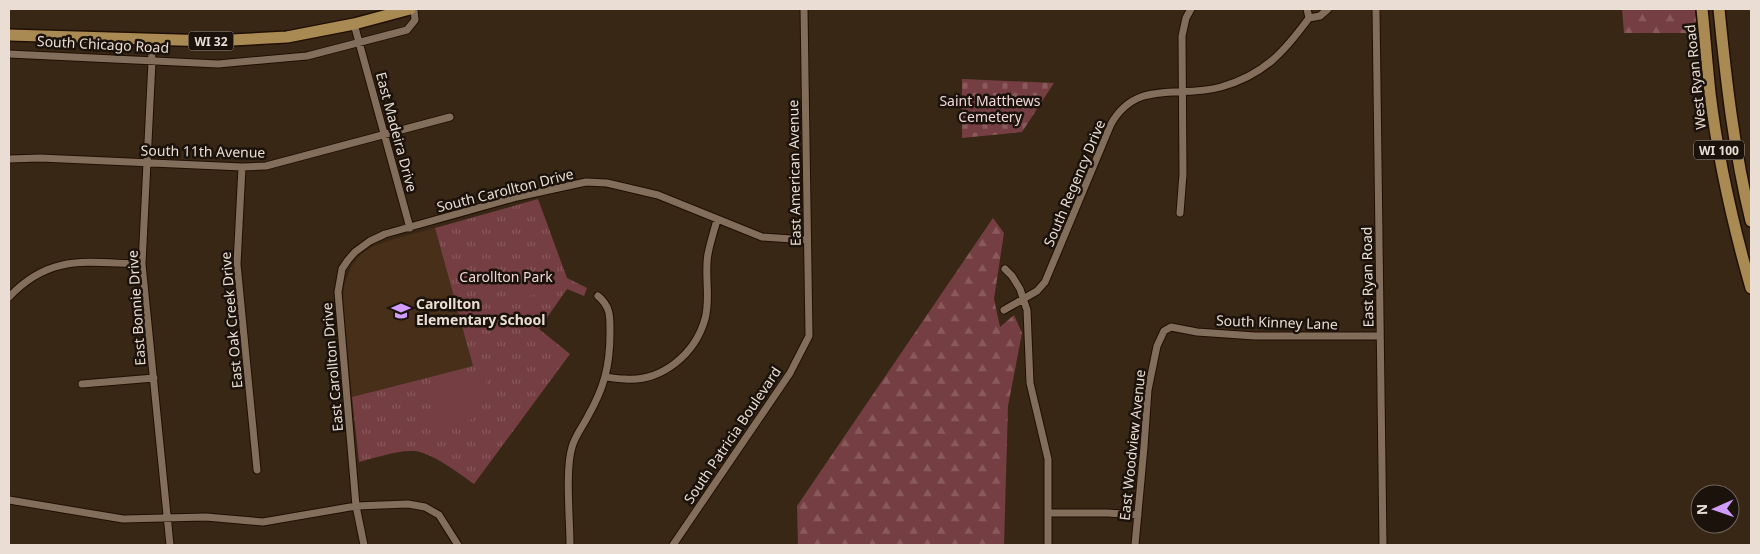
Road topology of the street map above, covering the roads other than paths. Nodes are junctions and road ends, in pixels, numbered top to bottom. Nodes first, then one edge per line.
1 (410, 9) edge
2 (414, 9) edge
3 (804, 9) edge
4 (1191, 9) edge
5 (1307, 9) edge
6 (1328, 9) edge
7 (1376, 9) edge
8 (1702, 9) edge
9 (1719, 9) edge
10 (1309, 18) junction
11 (354, 24) junction
12 (9, 34) edge
13 (151, 39) junction
14 (360, 42) junction
15 (9, 54) edge
16 (152, 61) junction
17 (1182, 92) junction
18 (450, 118) dead end
19 (384, 135) junction
20 (9, 159) edge
21 (147, 163) junction
22 (242, 167) junction
23 (1180, 213) dead end
24 (717, 220) junction
25 (1751, 221) edge
26 (410, 228) junction
27 (807, 240) junction
28 (142, 264) junction
29 (1005, 269) dead end
30 (1751, 288) edge
31 (598, 296) dead end
32 (9, 297) edge
33 (1024, 300) junction
34 (1004, 310) dead end
35 (1174, 328) joint
36 (809, 336) joint
37 (1380, 336) junction
38 (606, 377) junction
39 (154, 378) junction
40 (82, 384) dead end
41 (257, 470) dead end
42 (9, 500) edge
43 (356, 506) junction
44 (1049, 513) junction
45 (1138, 515) junction
46 (168, 518) junction
47 (170, 545) edge
48 (364, 545) edge
49 (458, 545) edge
50 (570, 545) edge
51 (673, 545) edge
52 (1048, 545) edge
53 (1135, 545) edge
54 (1384, 545) edge

1 - 11 main road, South Chicago Road / WI 32
2 - 14 street, South Chicago Road
3 - 27 street, East American Avenue
4 - 17 street
5 - 10 street
6 - 10 street
7 - 37 street, East Ryan Road
8 - 30 main road, West Ryan Road / WI 100
9 - 25 main road, WI 100
10 - 17 street, South Regency Drive
11 - 13 main road, South Chicago Road / WI 32
11 - 14 street, East Madeira Drive
12 - 13 main road, South Chicago Road / WI 32
13 - 16 street, East Bonnie Drive
14 - 16 street, South Chicago Road
14 - 19 street, East Madeira Drive
15 - 16 street, South Chicago Road
16 - 21 street, East Bonnie Drive
17 - 23 street
17 - 33 street, South Regency Drive
18 - 19 street, South 11th Avenue
19 - 22 street, South 11th Avenue
19 - 26 street, East Madeira Drive
20 - 21 street, South 11th Avenue
21 - 22 street, South 11th Avenue
21 - 28 street, East Bonnie Drive
22 - 41 street, East Oak Creek Drive
24 - 26 street, South Carollton Drive
24 - 27 street, South Carollton Drive
24 - 38 street
26 - 43 street, East Carollton Drive
27 - 36 street, East American Avenue
28 - 32 street
28 - 39 street, East Bonnie Drive
29 - 33 street
31 - 38 street
33 - 34 street, South Regency Drive
33 - 44 street
35 - 37 street, South Kinney Lane
35 - 45 street, East Woodview Avenue
36 - 51 street, South Patricia Boulevard
37 - 54 street, East Ryan Road
38 - 50 street
39 - 40 street
39 - 46 street, East Bonnie Drive
42 - 46 street
43 - 46 street
43 - 48 street, East Carollton Drive
43 - 49 street
44 - 45 street
44 - 52 street
45 - 53 street, East Woodview Avenue
46 - 47 street, East Bonnie Drive

